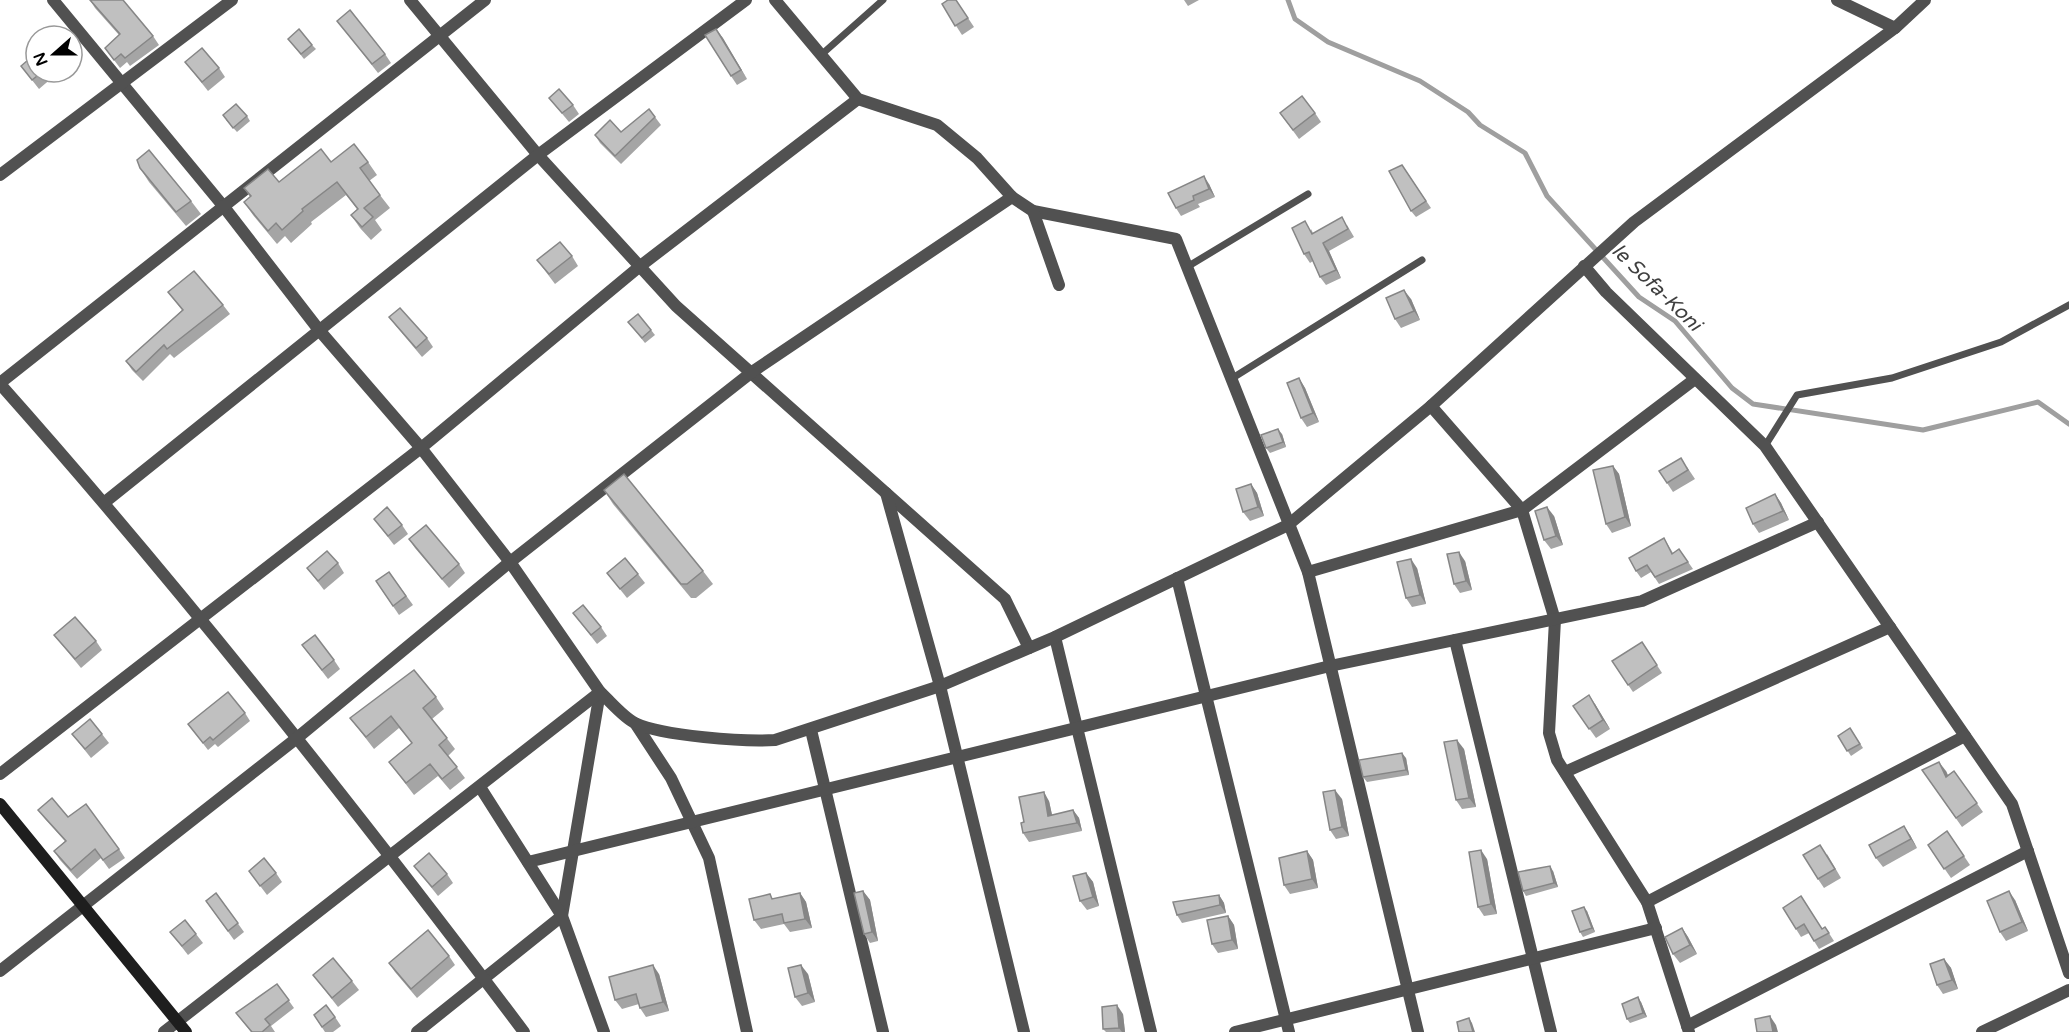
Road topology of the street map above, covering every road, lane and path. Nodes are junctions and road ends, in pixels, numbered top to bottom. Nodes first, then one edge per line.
1 (53, 0) edge
2 (232, 0) edge
3 (410, 0) edge
4 (485, 0) edge
5 (746, 0) edge
6 (775, 0) edge
7 (883, 0) edge
8 (1837, 0) edge
9 (1925, 0) edge
10 (1895, 28) junction
11 (438, 35) junction
12 (821, 56) junction
13 (120, 83) junction
14 (858, 99) junction
15 (538, 155) junction
16 (0, 175) edge
17 (1308, 194) dead end
18 (1012, 197) junction
19 (224, 207) junction
20 (1033, 211) junction
21 (1422, 260) dead end
22 (1587, 263) junction
23 (639, 267) junction
24 (1187, 267) junction
25 (1059, 285) dead end
26 (2069, 305) edge
27 (319, 330) junction
28 (752, 372) junction
29 (1231, 379) junction
30 (1695, 379) junction
31 (0, 383) edge
32 (1431, 406) junction
33 (1765, 446) junction
34 (421, 448) junction
35 (886, 491) junction
36 (105, 502) junction
37 (1522, 510) junction
38 (1818, 522) junction
39 (1288, 525) junction
40 (510, 562) junction
41 (1308, 572) junction
42 (1177, 578) junction
43 (203, 619) junction
44 (1555, 620) junction
45 (1890, 627) junction
46 (1055, 637) junction
47 (1455, 640) junction
48 (1029, 648) junction
49 (1330, 666) junction
50 (940, 686) junction
51 (600, 692) junction
52 (1206, 697) junction
53 (635, 723) junction
54 (1078, 728) junction
55 (811, 730) junction
56 (1965, 736) junction
57 (297, 738) junction
58 (957, 757) junction
59 (1564, 772) junction
60 (0, 774) edge
61 (480, 787) junction
62 (825, 789) junction
63 (0, 804) edge
64 (693, 822) junction
65 (573, 851) junction
66 (2028, 851) junction
67 (392, 857) junction
68 (528, 862) junction
69 (1647, 902) junction
70 (84, 907) junction
71 (562, 916) junction
72 (1656, 928) junction
73 (1533, 960) junction
74 (0, 971) edge
75 (2069, 973) edge
76 (484, 978) junction
77 (1408, 990) junction
78 (2069, 990) edge
79 (178, 1021) junction
80 (1287, 1026) edge
81 (1688, 1029) edge
82 (164, 1032) edge
83 (186, 1032) edge
84 (417, 1032) edge
85 (524, 1032) edge
86 (604, 1032) edge
87 (747, 1032) edge
88 (883, 1032) edge
89 (1024, 1032) edge
90 (1151, 1032) edge
91 (1235, 1032) edge
92 (1418, 1032) edge
93 (1551, 1032) edge
94 (1982, 1032) edge

1 - 13 street
2 - 13 street
3 - 11 street
4 - 11 street
5 - 15 street
6 - 12 street
7 - 12 lane
8 - 10 street
9 - 10 street
10 - 22 street
11 - 15 street
11 - 19 street
12 - 14 street
13 - 16 street
13 - 19 street
14 - 18 street
14 - 23 street
15 - 23 street
15 - 27 street
17 - 24 lane
18 - 20 street
18 - 28 street
19 - 27 street
19 - 31 street
20 - 24 street
20 - 25 street
21 - 29 lane
22 - 30 street
22 - 32 street
23 - 28 street
23 - 34 street
24 - 29 street
26 - 33 lane
27 - 34 street
27 - 36 street
28 - 35 street
28 - 40 street
29 - 39 street
30 - 33 street
30 - 37 street
31 - 36 street
32 - 37 street
32 - 39 street
33 - 38 street
34 - 40 street
34 - 43 street
35 - 48 street
35 - 50 street
36 - 43 street
37 - 41 street
37 - 44 street
38 - 44 street
38 - 45 street
39 - 41 street
39 - 42 street
40 - 51 street
40 - 57 street
41 - 49 street
42 - 46 street
42 - 52 street
43 - 57 street
43 - 60 street
44 - 47 street
44 - 59 street
45 - 56 street
45 - 59 street
46 - 48 street
46 - 54 street
47 - 49 street
47 - 73 street
48 - 50 street
49 - 52 street
49 - 77 street
50 - 55 street
50 - 58 street
51 - 53 street
51 - 61 street
51 - 65 street
52 - 54 street
52 - 80 street
53 - 55 street
53 - 64 street
54 - 58 street
54 - 90 street
55 - 62 street
56 - 66 street
56 - 69 street
57 - 67 street
57 - 70 street
58 - 62 street
58 - 89 street
59 - 69 street
61 - 67 street
61 - 68 street
62 - 64 street
62 - 88 street
63 - 70 street
64 - 65 street
64 - 87 street
65 - 68 street
65 - 71 street
66 - 75 street
66 - 81 street
67 - 76 street
67 - 79 street
68 - 71 street
69 - 72 street
70 - 74 street
70 - 79 street
71 - 76 street
71 - 86 street
72 - 73 street
72 - 81 street
73 - 77 street
73 - 93 street
76 - 84 street
76 - 85 street
77 - 80 street
77 - 92 street
78 - 94 street
79 - 82 street
79 - 83 street
80 - 91 street

